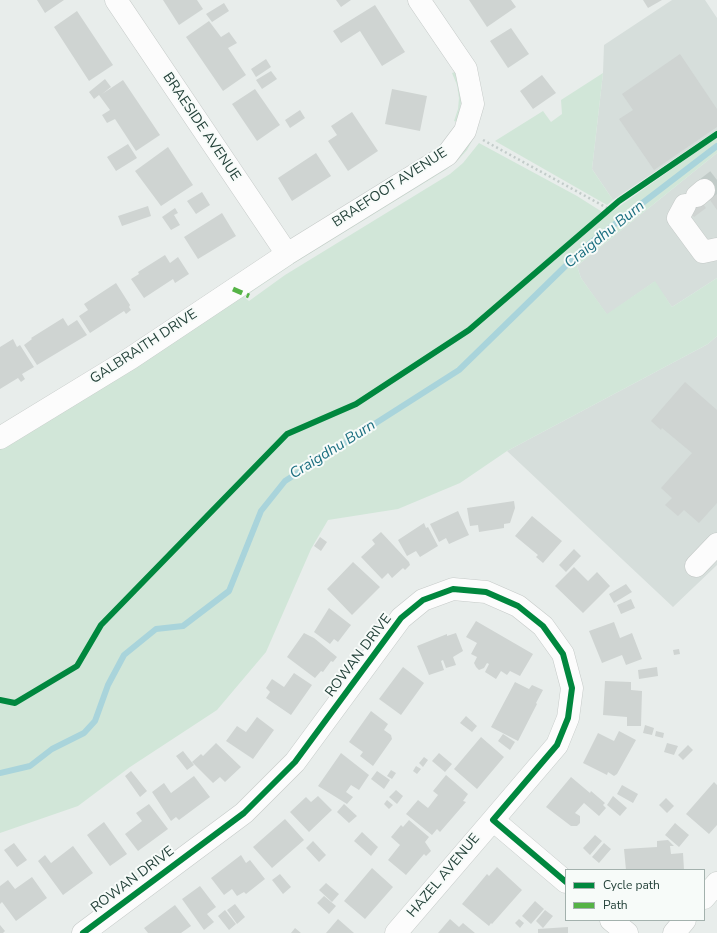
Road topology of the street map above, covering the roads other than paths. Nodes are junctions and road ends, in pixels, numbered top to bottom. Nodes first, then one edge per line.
1 (116, 0) edge
2 (419, 0) edge
3 (695, 197) tunnel mouth
4 (717, 249) edge
5 (287, 254) junction
6 (0, 438) edge
7 (717, 544) edge
8 (696, 566) dead end
9 (492, 820) junction
10 (565, 881) edge
11 (717, 883) edge
12 (705, 897) edge
13 (612, 921) edge
14 (684, 921) edge
15 (83, 933) edge
16 (396, 933) edge
17 (627, 933) edge
18 (674, 933) edge

1 - 5 street, BRAESIDE AVENUE
2 - 5 street, BRAEFOOT AVENUE
3 - 4 street
5 - 6 street, GALBRAITH DRIVE
7 - 8 street
9 - 10 street
9 - 15 street, ROWAN DRIVE
9 - 16 street, HAZEL AVENUE
11 - 12 street
13 - 17 street
14 - 18 street

